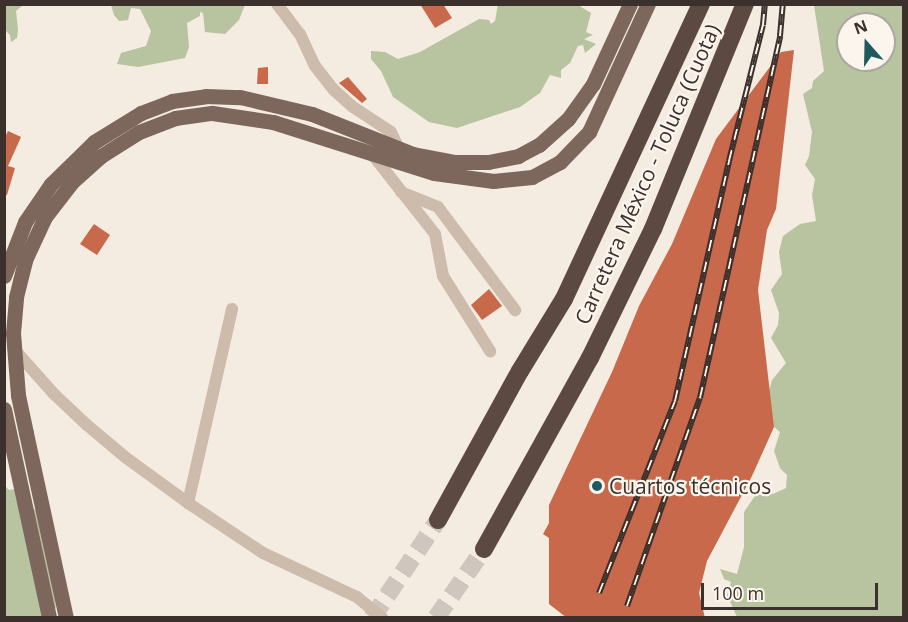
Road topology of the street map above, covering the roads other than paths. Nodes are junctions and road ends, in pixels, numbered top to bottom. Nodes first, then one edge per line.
1 (277, 4) edge
2 (630, 4) edge
3 (648, 4) edge
4 (701, 4) edge
5 (745, 4) edge
6 (399, 149) junction
7 (372, 154) junction
8 (400, 192) junction
9 (4, 276) edge
10 (232, 309) dead end
11 (514, 310) dead end
12 (13, 348) junction
13 (490, 351) dead end
14 (5, 410) edge
15 (188, 503) junction
16 (438, 520) tunnel mouth
17 (484, 549) tunnel mouth
18 (49, 618) edge
19 (66, 618) edge
20 (382, 618) edge

1 - 6 street
2 - 6 main road
3 - 7 main road
4 - 16 highway, Carretera México - Toluca (Cuota)
5 - 17 highway, Carretera México - Toluca (Cuota)
6 - 9 main road
7 - 8 street
7 - 12 main road
8 - 11 street
8 - 13 street
10 - 15 street
12 - 15 street
12 - 19 main road
14 - 18 main road
15 - 20 street

